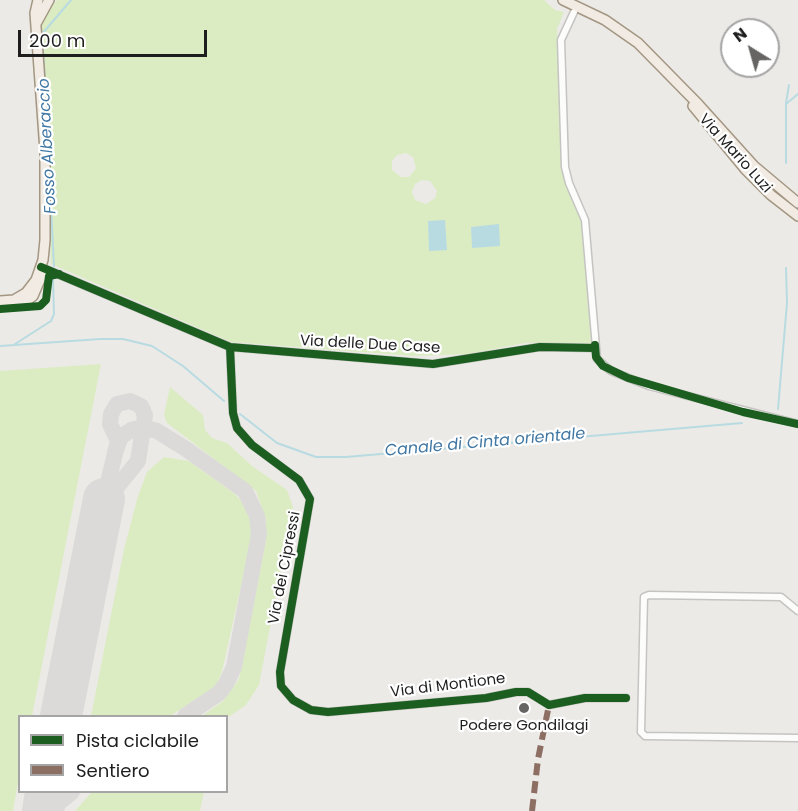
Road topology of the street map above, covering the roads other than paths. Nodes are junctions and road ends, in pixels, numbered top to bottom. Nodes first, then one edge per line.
1 (49, 0) edge
2 (563, 0) edge
3 (37, 1) edge
4 (574, 12) dead end
5 (36, 24) junction
6 (679, 84) junction
7 (798, 203) edge
8 (798, 216) edge
9 (41, 267) junction
10 (0, 301) edge
11 (0, 306) edge
12 (230, 347) junction
13 (595, 348) junction
14 (798, 424) edge
15 (798, 611) edge
16 (626, 698) dead end
17 (305, 708) joint
18 (798, 738) edge

1 - 5 main road
2 - 6 main road, Via Mario Luzi
3 - 5 main road
4 - 13 street
5 - 9 main road
6 - 7 main road, Via Mario Luzi
6 - 8 main road, Via Mario Luzi
9 - 10 main road
9 - 11 main road
9 - 12 street, Via delle Due Case
12 - 13 street, Via delle Due Case
12 - 17 street, Via dei Cipressi
13 - 14 street
15 - 18 street
16 - 17 street, Via di Montione

